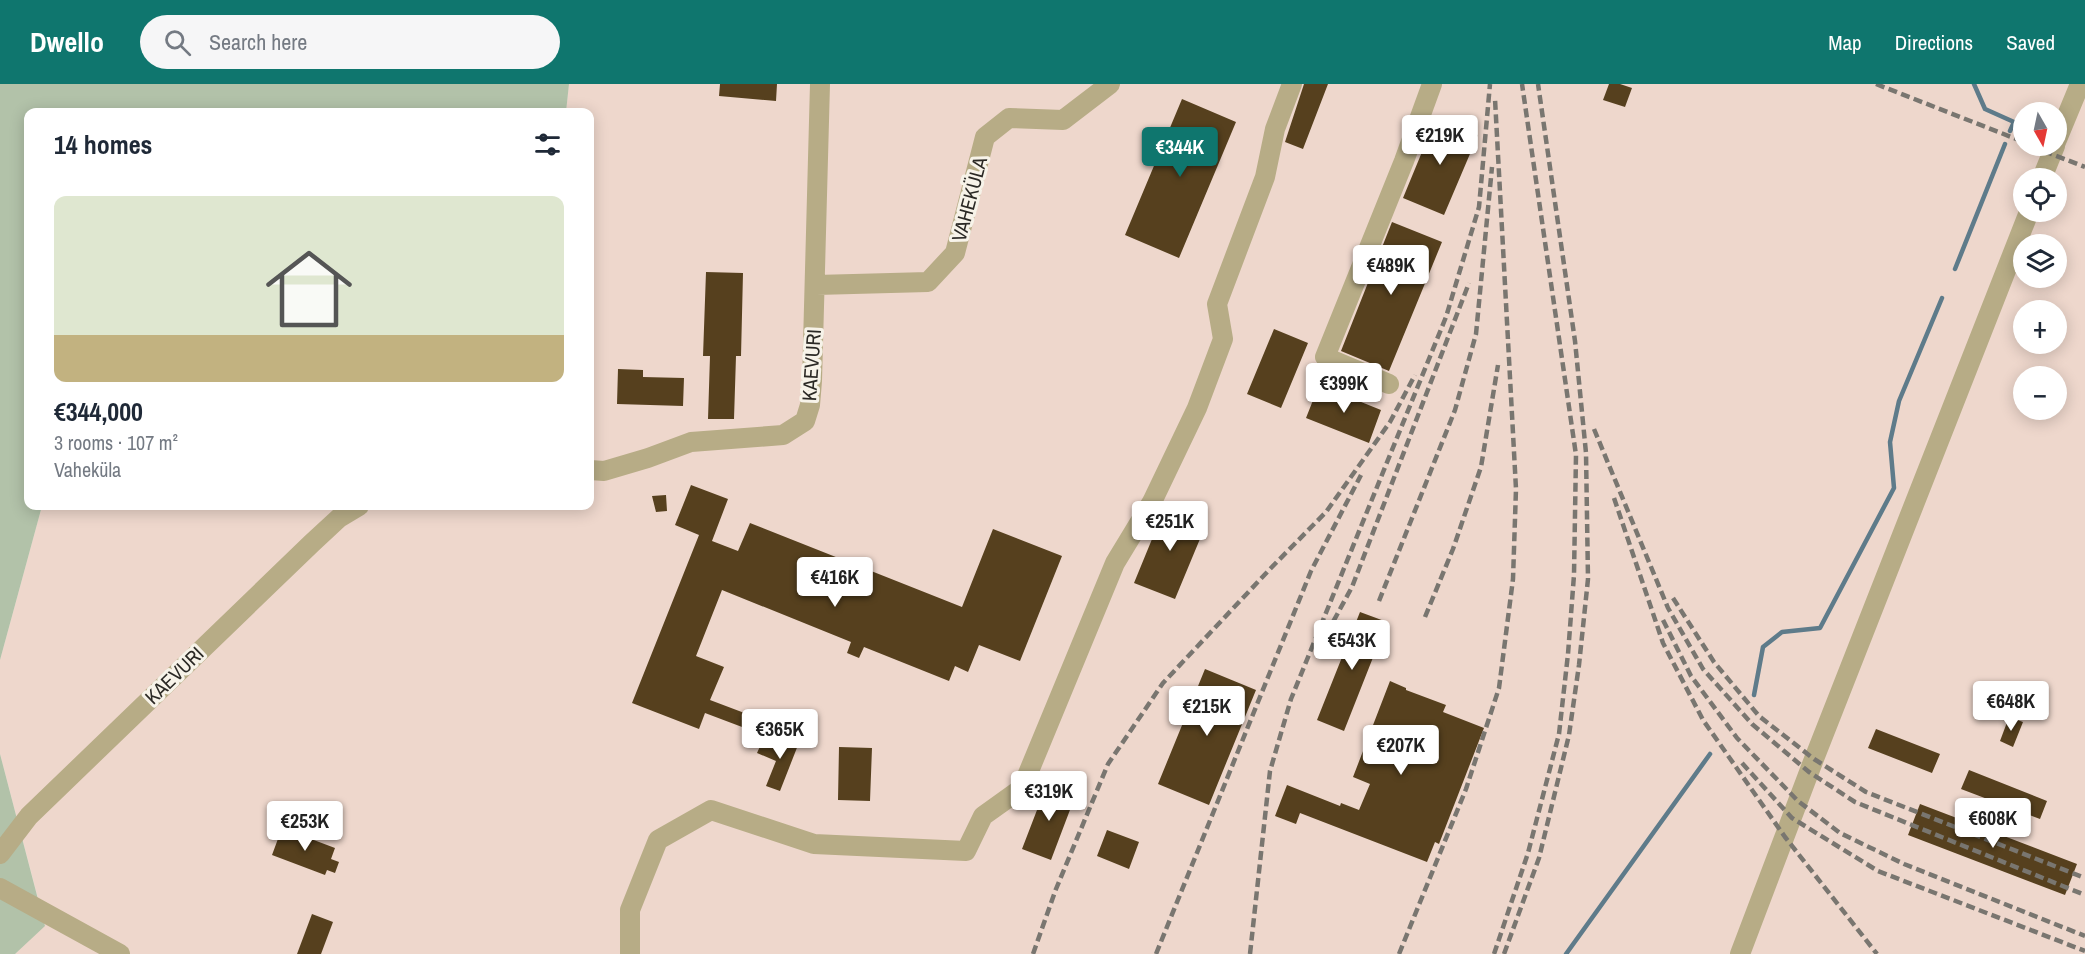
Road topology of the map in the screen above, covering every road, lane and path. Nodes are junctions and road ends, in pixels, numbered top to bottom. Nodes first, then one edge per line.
1 (820, 84) edge
2 (1110, 84) edge
3 (1292, 84) edge
4 (1432, 84) edge
5 (2080, 84) edge
6 (2067, 116) edge
7 (2025, 222) edge
8 (816, 285) junction
9 (1389, 384) dead end
10 (594, 471) edge
11 (352, 510) edge
12 (0, 854) edge
13 (0, 888) edge
14 (120, 954) edge
15 (630, 954) edge
16 (1740, 954) edge

1 - 8 street, KAEVURI
2 - 8 street, VAHEKÜLA
3 - 15 street
4 - 9 street
5 - 6 street
7 - 16 street
8 - 10 street, KAEVURI
11 - 12 street, KAEVURI
13 - 14 street

